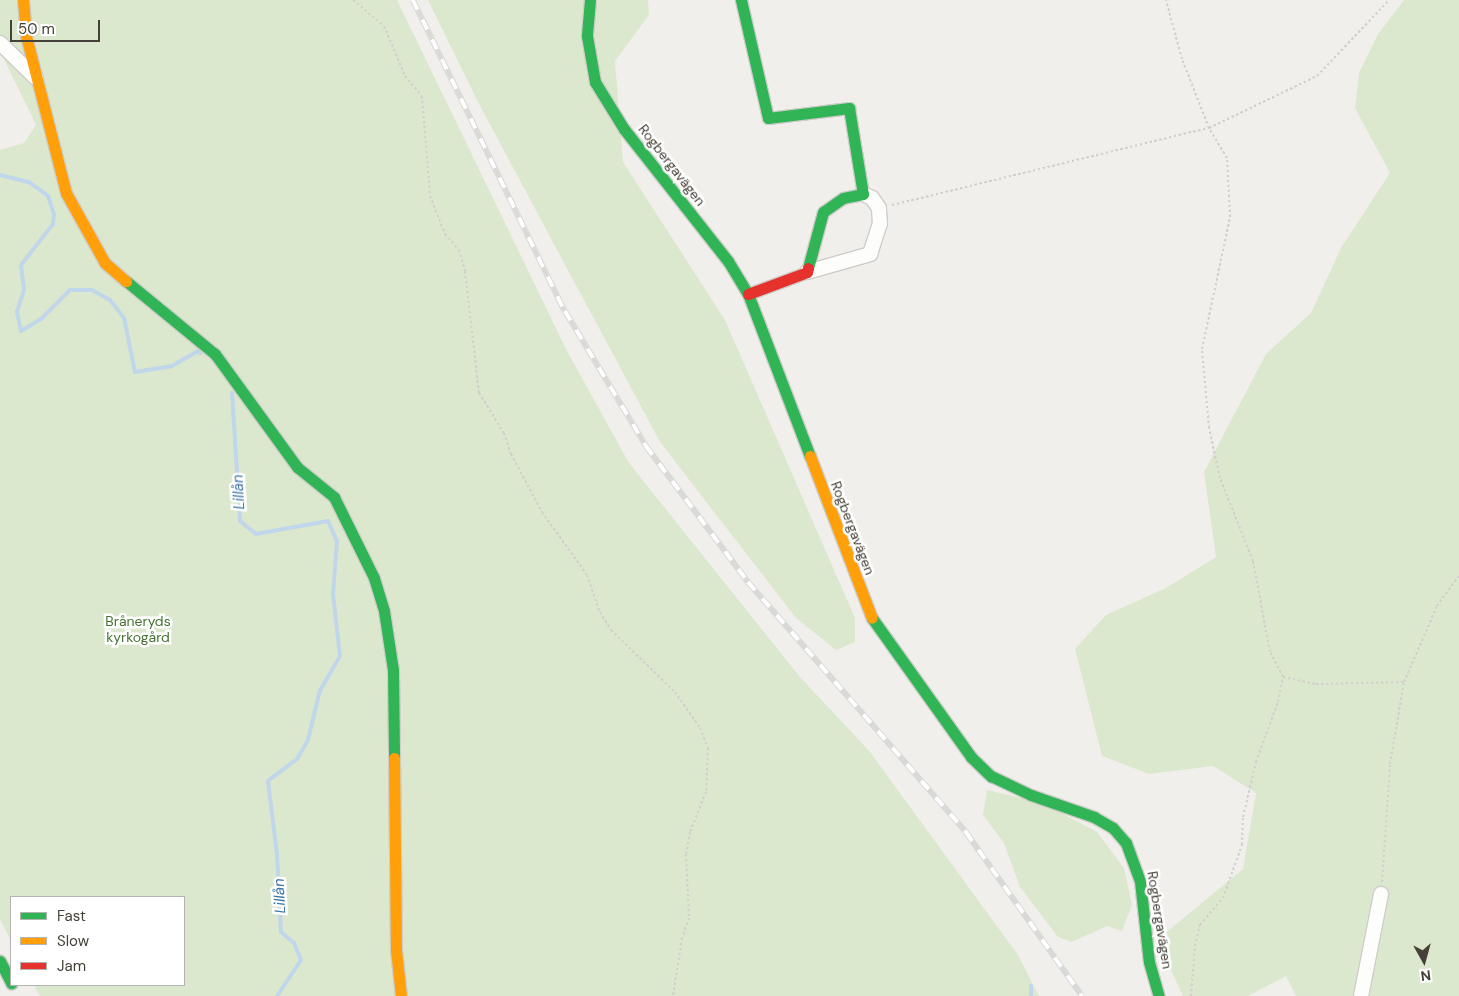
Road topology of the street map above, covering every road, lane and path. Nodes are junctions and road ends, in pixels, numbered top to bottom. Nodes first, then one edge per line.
1 (23, 0) edge
2 (353, 0) edge
3 (590, 0) edge
4 (740, 0) edge
5 (1166, 0) edge
6 (1389, 0) edge
7 (0, 44) edge
8 (37, 79) junction
9 (1210, 128) junction
10 (863, 194) junction
11 (879, 208) junction
12 (807, 272) junction
13 (748, 294) junction
14 (1459, 576) edge
15 (1283, 677) junction
16 (1404, 682) junction
17 (1381, 894) joint
18 (0, 961) edge
19 (10, 980) edge
20 (400, 996) edge
21 (673, 996) edge
22 (1159, 996) edge
23 (1191, 996) edge
24 (1361, 996) edge

1 - 8 street
2 - 21 path
3 - 13 street, Rogbergavägen
4 - 10 street
5 - 9 path
6 - 9 path
7 - 8 street
8 - 20 street
9 - 11 path
9 - 15 path
10 - 11 street
10 - 12 street
11 - 12 street
12 - 13 street
13 - 22 street, Rogbergavägen
14 - 16 path
15 - 16 path
15 - 23 path
16 - 17 path
17 - 24 street
18 - 19 street

